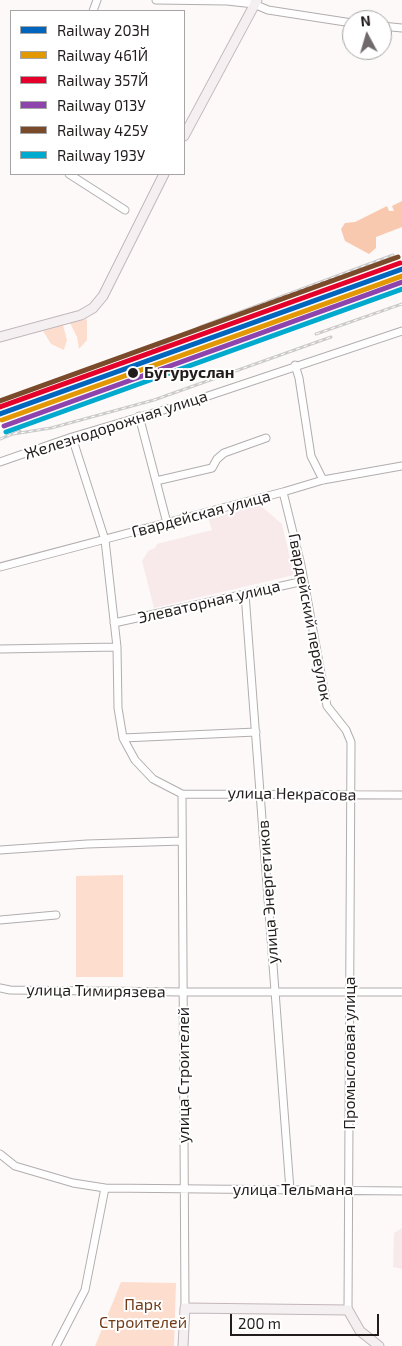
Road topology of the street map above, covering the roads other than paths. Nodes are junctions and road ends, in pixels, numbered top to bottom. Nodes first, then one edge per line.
1 (156, 0) edge
2 (255, 2) edge
3 (342, 21) edge
4 (185, 134) edge
5 (70, 175) edge
6 (163, 175) edge
7 (124, 210) dead end
8 (402, 331) edge
9 (0, 336) edge
10 (294, 365) junction
11 (139, 416) junction
12 (72, 437) junction
13 (266, 438) dead end
14 (0, 462) edge
15 (402, 466) edge
16 (323, 480) junction
17 (156, 481) junction
18 (283, 492) junction
19 (167, 523) junction
20 (104, 540) junction
21 (0, 567) edge
22 (304, 581) junction
23 (245, 594) junction
24 (114, 623) junction
25 (116, 647) junction
26 (0, 649) edge
27 (256, 732) junction
28 (123, 738) junction
29 (261, 793) junction
30 (182, 794) junction
31 (352, 795) junction
32 (402, 795) edge
33 (182, 842) junction
34 (0, 850) edge
35 (56, 915) dead end
36 (0, 920) edge
37 (0, 988) edge
38 (184, 992) junction
39 (275, 992) junction
40 (350, 992) junction
41 (402, 992) edge
42 (0, 1154) edge
43 (106, 1188) junction
44 (185, 1189) junction
45 (290, 1190) junction
46 (350, 1191) junction
47 (402, 1191) edge
48 (185, 1308) junction
49 (348, 1310) junction
50 (56, 1346) edge
51 (183, 1346) edge
52 (379, 1346) edge

1 - 2 street
2 - 3 street
2 - 4 main road
5 - 7 street
6 - 9 main road
8 - 10 street, Железнодорожная улица
10 - 11 street, Железнодорожная улица
10 - 16 street
11 - 12 street, Железнодорожная улица
11 - 17 street
12 - 14 street, Железнодорожная улица
12 - 20 street
13 - 17 street
15 - 16 street, Гвардейская улица
16 - 18 street, Гвардейская улица
17 - 19 street
18 - 19 street, Гвардейская улица
18 - 22 street, Гвардейский переулок
19 - 20 street, Гвардейская улица
20 - 21 street, Гвардейская улица
20 - 24 street
22 - 23 street, Элеваторная улица
22 - 31 street, Гвардейский переулок
23 - 24 street, Элеваторная улица
23 - 27 street, улица Энергетиков
24 - 25 street
25 - 26 street
25 - 28 street
27 - 28 street
27 - 29 street, улица Энергетиков
28 - 30 street
29 - 30 street, улица Некрасова
29 - 31 street, улица Некрасова
29 - 39 street, улица Энергетиков
30 - 33 street, улица Строителей
31 - 32 street, улица Некрасова
31 - 40 street, Промысловая улица
33 - 34 street
33 - 38 street, улица Строителей
35 - 36 street
37 - 38 street, улица Тимирязева
38 - 39 street, улица Тимирязева
38 - 44 street, улица Строителей
39 - 40 street, улица Тимирязева
39 - 45 street, улица Энергетиков
40 - 41 street, улица Тимирязева
40 - 46 street, Промысловая улица
42 - 43 street
43 - 44 street, улица Тельмана
43 - 50 street
44 - 45 street, улица Тельмана
44 - 48 street, улица Строителей
45 - 46 street, улица Тельмана
46 - 47 street, улица Тельмана
46 - 49 street, Промысловая улица
48 - 49 main road
48 - 51 main road
49 - 52 main road

